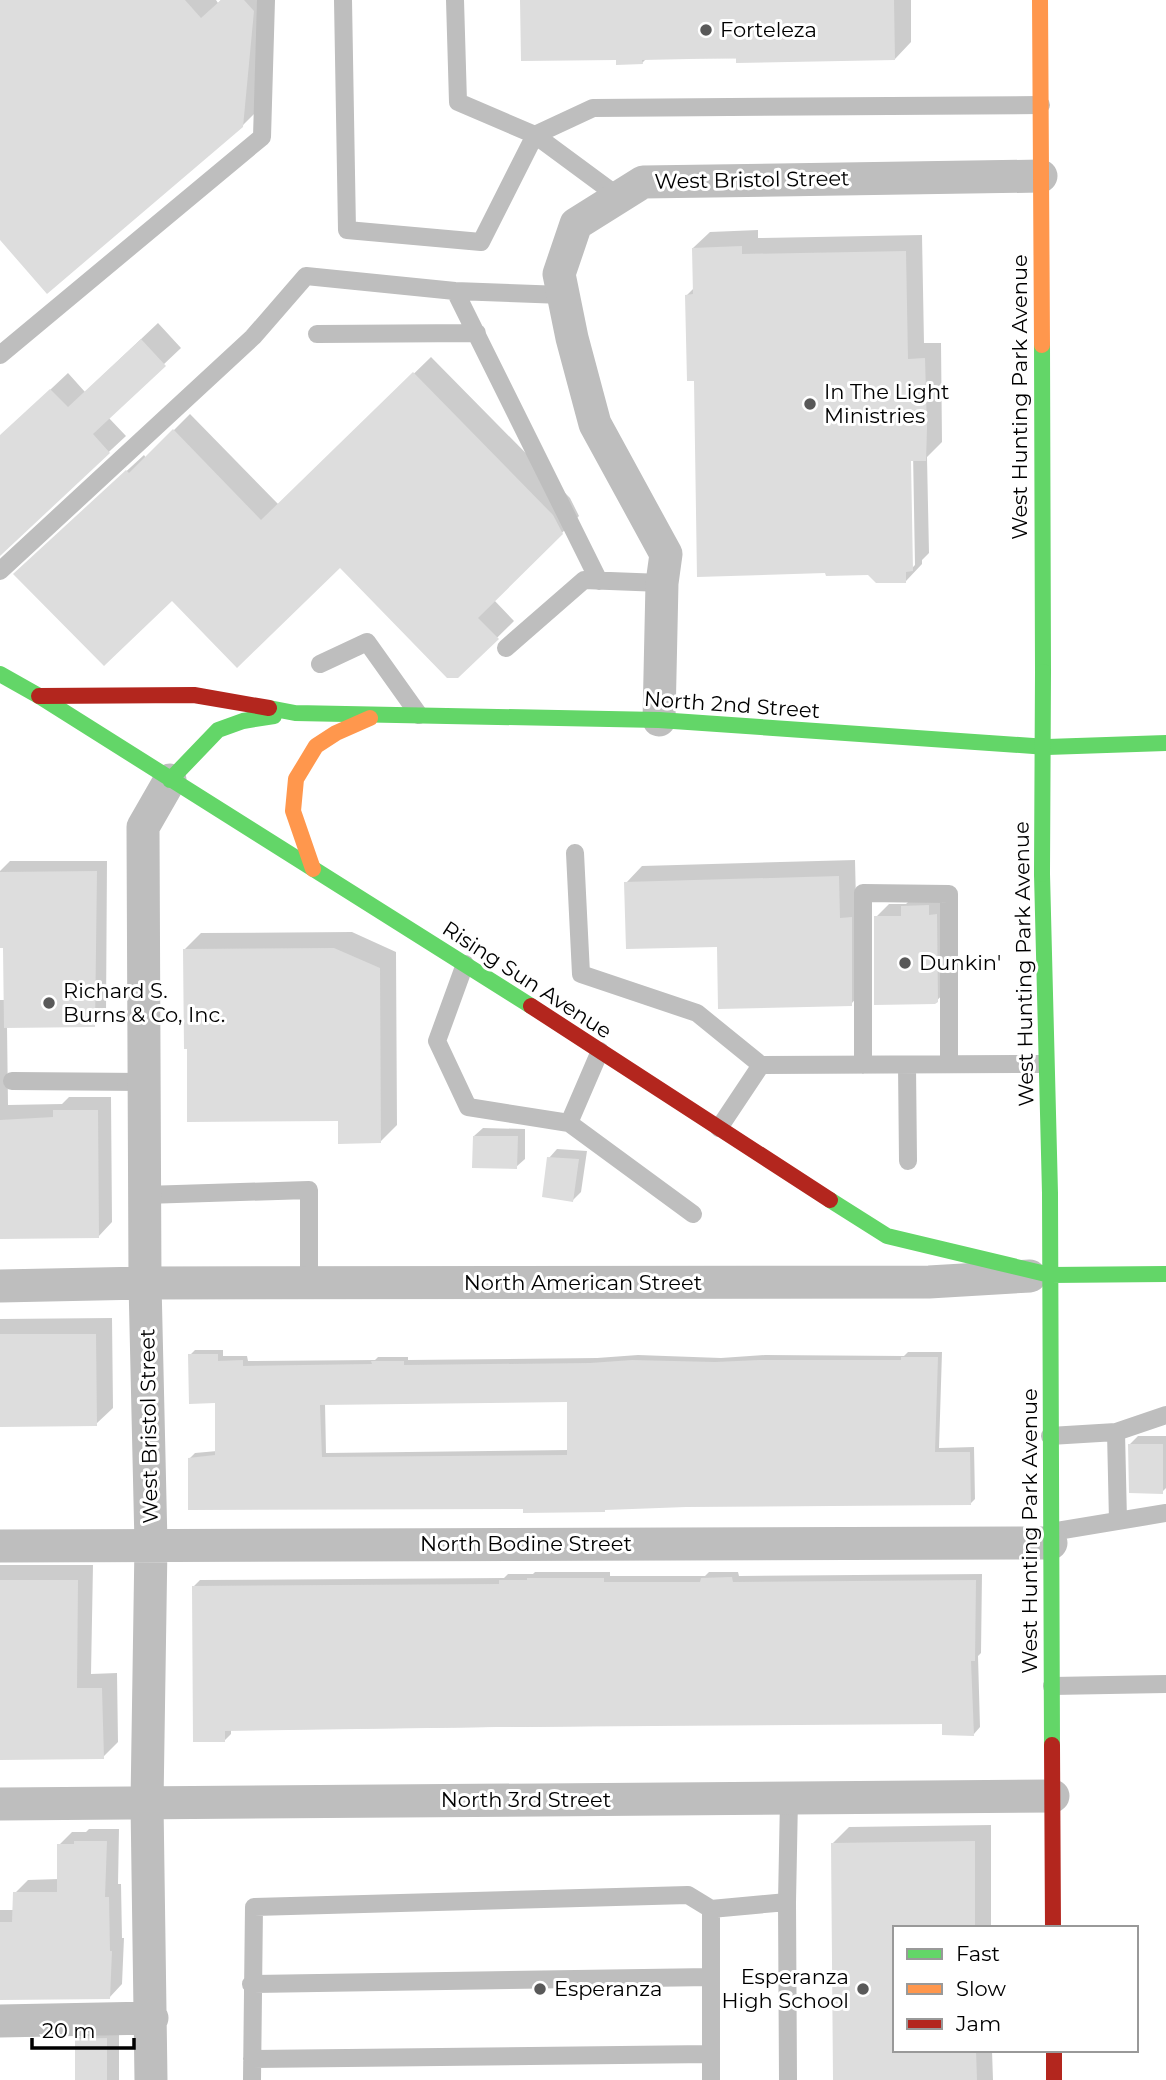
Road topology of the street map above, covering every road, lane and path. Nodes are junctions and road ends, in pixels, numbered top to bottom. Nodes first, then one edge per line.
1 (266, 0) edge
2 (343, 0) edge
3 (455, 0) edge
4 (1040, 0) edge
5 (1041, 105) junction
6 (535, 135) junction
7 (1041, 176) junction
8 (618, 197) junction
9 (456, 291) junction
10 (564, 295) junction
11 (477, 333) junction
12 (317, 334) dead end
13 (0, 355) edge
14 (0, 571) edge
15 (598, 581) junction
16 (662, 583) junction
17 (506, 648) dead end
18 (320, 664) dead end
19 (0, 674) edge
20 (39, 696) junction
21 (295, 713) junction
22 (419, 715) junction
23 (376, 716) junction
24 (659, 720) junction
25 (1166, 743) edge
26 (170, 780) junction
27 (575, 853) dead end
28 (313, 869) junction
29 (465, 964) junction
30 (600, 1051) junction
31 (949, 1064) junction
32 (1045, 1064) junction
33 (761, 1065) junction
34 (863, 1065) junction
35 (907, 1065) junction
36 (12, 1081) dead end
37 (144, 1082) junction
38 (569, 1123) junction
39 (719, 1128) junction
40 (908, 1161) dead end
41 (145, 1195) junction
42 (693, 1214) dead end
43 (1166, 1273) edge
44 (1050, 1275) junction
45 (145, 1283) junction
46 (309, 1283) junction
47 (0, 1286) edge
48 (1166, 1415) edge
49 (1116, 1432) junction
50 (1051, 1436) junction
51 (1166, 1513) edge
52 (1118, 1521) junction
53 (1051, 1537) junction
54 (152, 1544) junction
55 (0, 1546) edge
56 (1166, 1684) edge
57 (1052, 1686) junction
58 (1053, 1796) junction
59 (789, 1798) junction
60 (147, 1803) junction
61 (0, 1804) edge
62 (787, 1902) junction
63 (711, 1909) junction
64 (1053, 1926) edge
65 (711, 1977) junction
66 (251, 1984) junction
67 (152, 2018) junction
68 (0, 2021) edge
69 (1054, 2052) edge
70 (711, 2054) junction
71 (252, 2059) junction
72 (151, 2080) edge
73 (252, 2080) edge
74 (711, 2080) edge
75 (788, 2080) edge
76 (1054, 2080) edge

1 - 13 lane
2 - 6 lane
3 - 6 lane
4 - 5 street, West Hunting Park Avenue
5 - 6 lane
5 - 7 street, West Hunting Park Avenue
6 - 8 lane
7 - 8 street, West Bristol Street
7 - 32 street, West Hunting Park Avenue, bridge
8 - 10 street, West Bristol Street
9 - 10 lane
9 - 11 lane
9 - 14 lane
10 - 16 street, West Bristol Street
11 - 12 lane
11 - 15 lane
15 - 16 lane
15 - 17 lane
16 - 24 street, West Bristol Street
18 - 22 lane
19 - 20 street, Rising Sun Avenue
20 - 21 street, North 2nd Street
20 - 26 street, Rising Sun Avenue
21 - 23 street, North 2nd Street
21 - 26 street, North 2nd Street
22 - 23 street, North 2nd Street
22 - 24 street, North 2nd Street
23 - 28 street
24 - 25 street, North 2nd Street
26 - 28 street, Rising Sun Avenue
26 - 37 street, West Bristol Street
27 - 33 lane
28 - 29 street, Rising Sun Avenue
29 - 30 street, Rising Sun Avenue
29 - 38 lane
30 - 38 lane
30 - 39 street, Rising Sun Avenue
31 - 32 lane
31 - 34 lane
31 - 35 lane
32 - 44 street, West Hunting Park Avenue
33 - 34 lane
33 - 39 lane
34 - 35 lane
35 - 40 lane
36 - 37 lane
37 - 41 street, West Bristol Street
38 - 42 lane
39 - 44 street, Rising Sun Avenue
41 - 45 street, West Bristol Street
41 - 46 lane
43 - 44 street, North American Street
44 - 46 street, North American Street
44 - 50 street, West Hunting Park Avenue
45 - 46 street, North American Street
45 - 47 street, North American Street
45 - 54 street, West Bristol Street
48 - 49 lane
49 - 50 lane
49 - 52 lane
50 - 53 street, West Hunting Park Avenue
51 - 52 lane
52 - 53 lane
53 - 54 street, North Bodine Street
53 - 57 street, West Hunting Park Avenue
54 - 55 street, North Bodine Street
54 - 60 street, West Bristol Street
56 - 57 lane
57 - 58 street, West Hunting Park Avenue
58 - 59 street, North 3rd Street
58 - 64 street, West Hunting Park Avenue
59 - 60 street, North 3rd Street
59 - 62 lane
60 - 61 street, North 3rd Street
60 - 67 street, West Bristol Street
62 - 63 lane
62 - 75 lane
63 - 65 lane
63 - 66 lane
65 - 66 lane
65 - 70 lane
66 - 71 lane
67 - 68 street
67 - 72 street, West Bristol Street
69 - 76 street
70 - 71 lane
70 - 74 lane
71 - 73 lane

